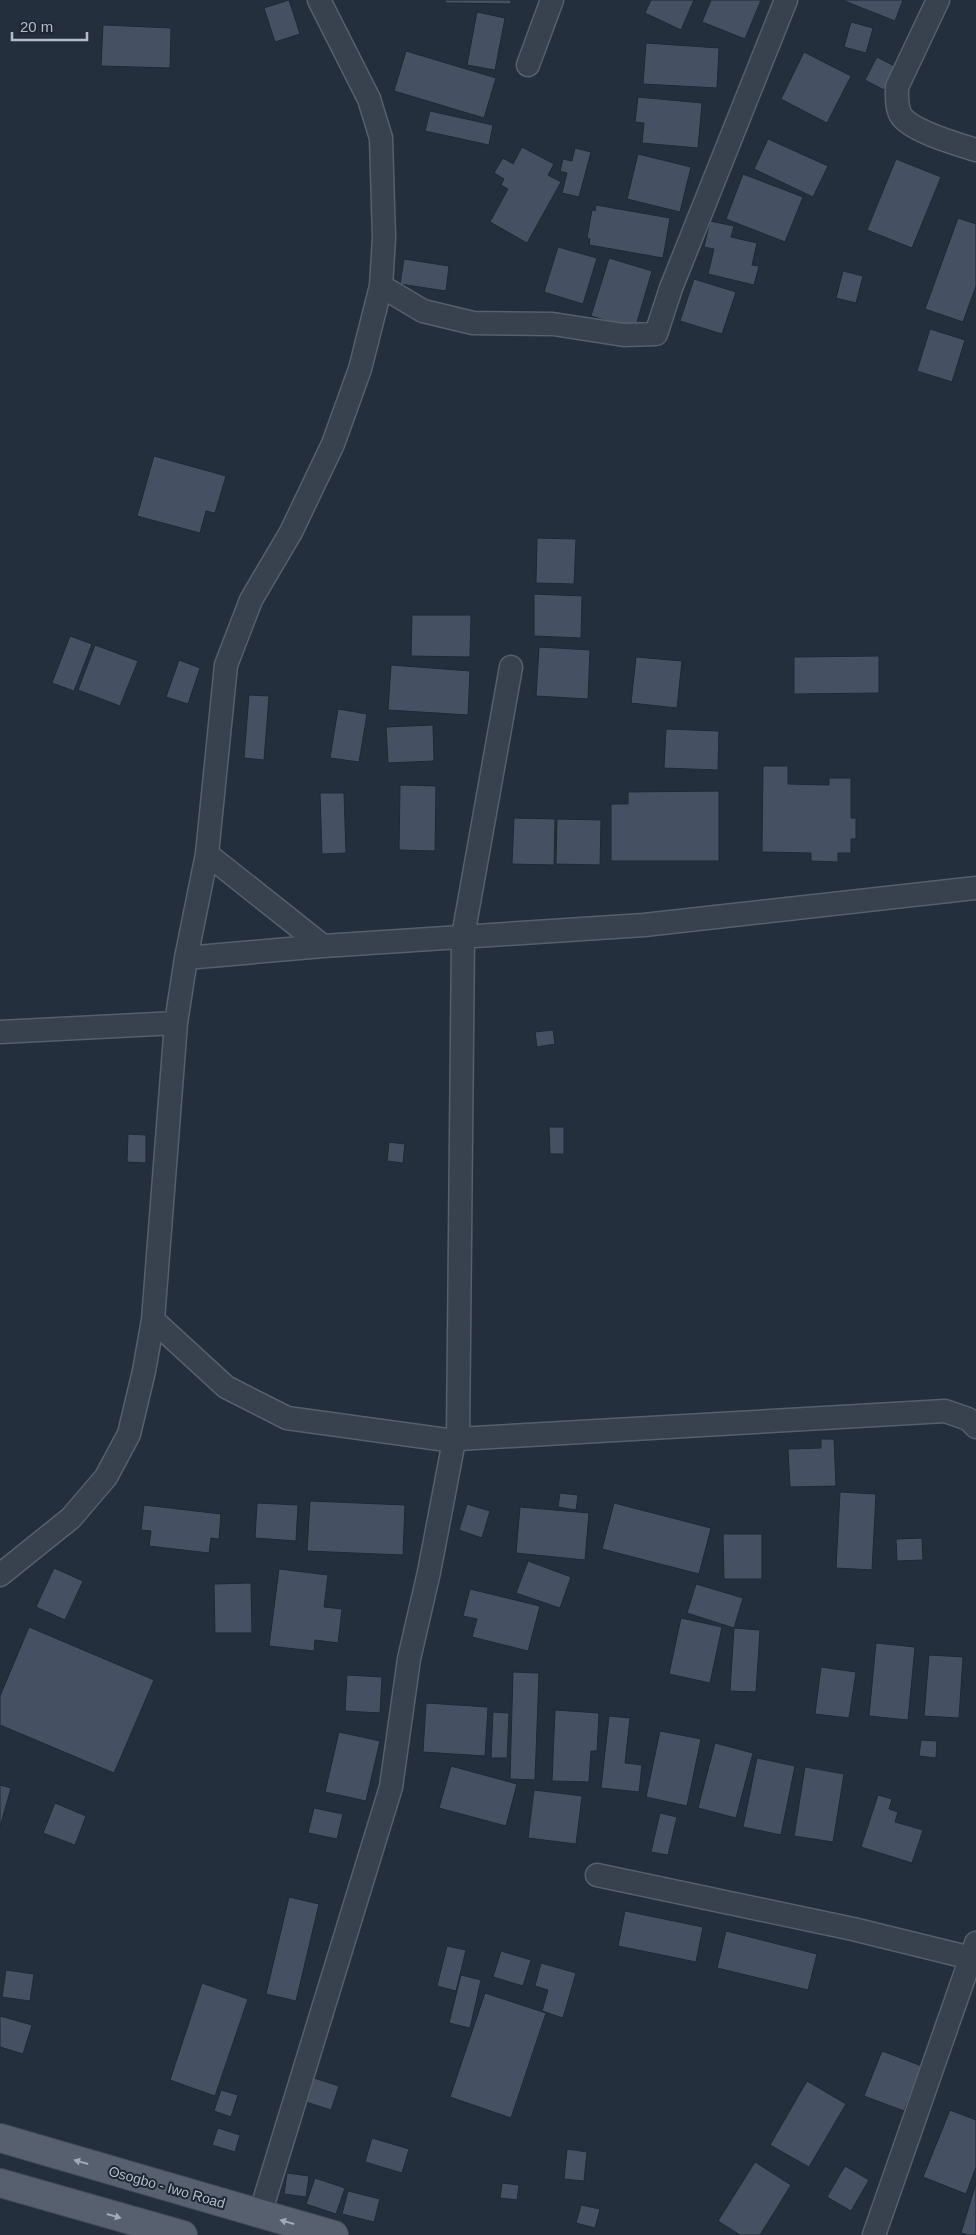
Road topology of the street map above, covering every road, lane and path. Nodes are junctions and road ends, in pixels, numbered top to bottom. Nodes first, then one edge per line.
1 (319, 0) edge
2 (552, 0) edge
3 (786, 0) edge
4 (938, 0) edge
5 (528, 65) dead end
6 (976, 150) edge
7 (381, 286) junction
8 (511, 667) dead end
9 (207, 854) junction
10 (976, 888) edge
11 (463, 936) junction
12 (323, 946) junction
13 (186, 958) junction
14 (176, 1023) junction
15 (0, 1032) edge
16 (153, 1320) junction
17 (976, 1427) edge
18 (456, 1440) junction
19 (0, 1575) edge
20 (598, 1875) dead end
21 (973, 1950) edge
22 (0, 2138) edge
23 (0, 2183) edge
24 (260, 2214) junction
25 (183, 2235) edge
26 (334, 2235) edge
27 (874, 2235) edge

1 - 7 street
2 - 5 street
3 - 7 street
4 - 6 street
7 - 9 street
8 - 11 street
9 - 12 street
9 - 13 street
10 - 11 street
11 - 12 street
11 - 18 street
12 - 13 street
13 - 14 street
14 - 15 street
14 - 16 street
16 - 18 street
16 - 19 street
17 - 18 street
18 - 24 street
20 - 21 street
21 - 27 street
24 -> 22 main road, Osogbo - Iwo Road
23 -> 25 main road
26 -> 24 main road, Osogbo - Iwo Road

